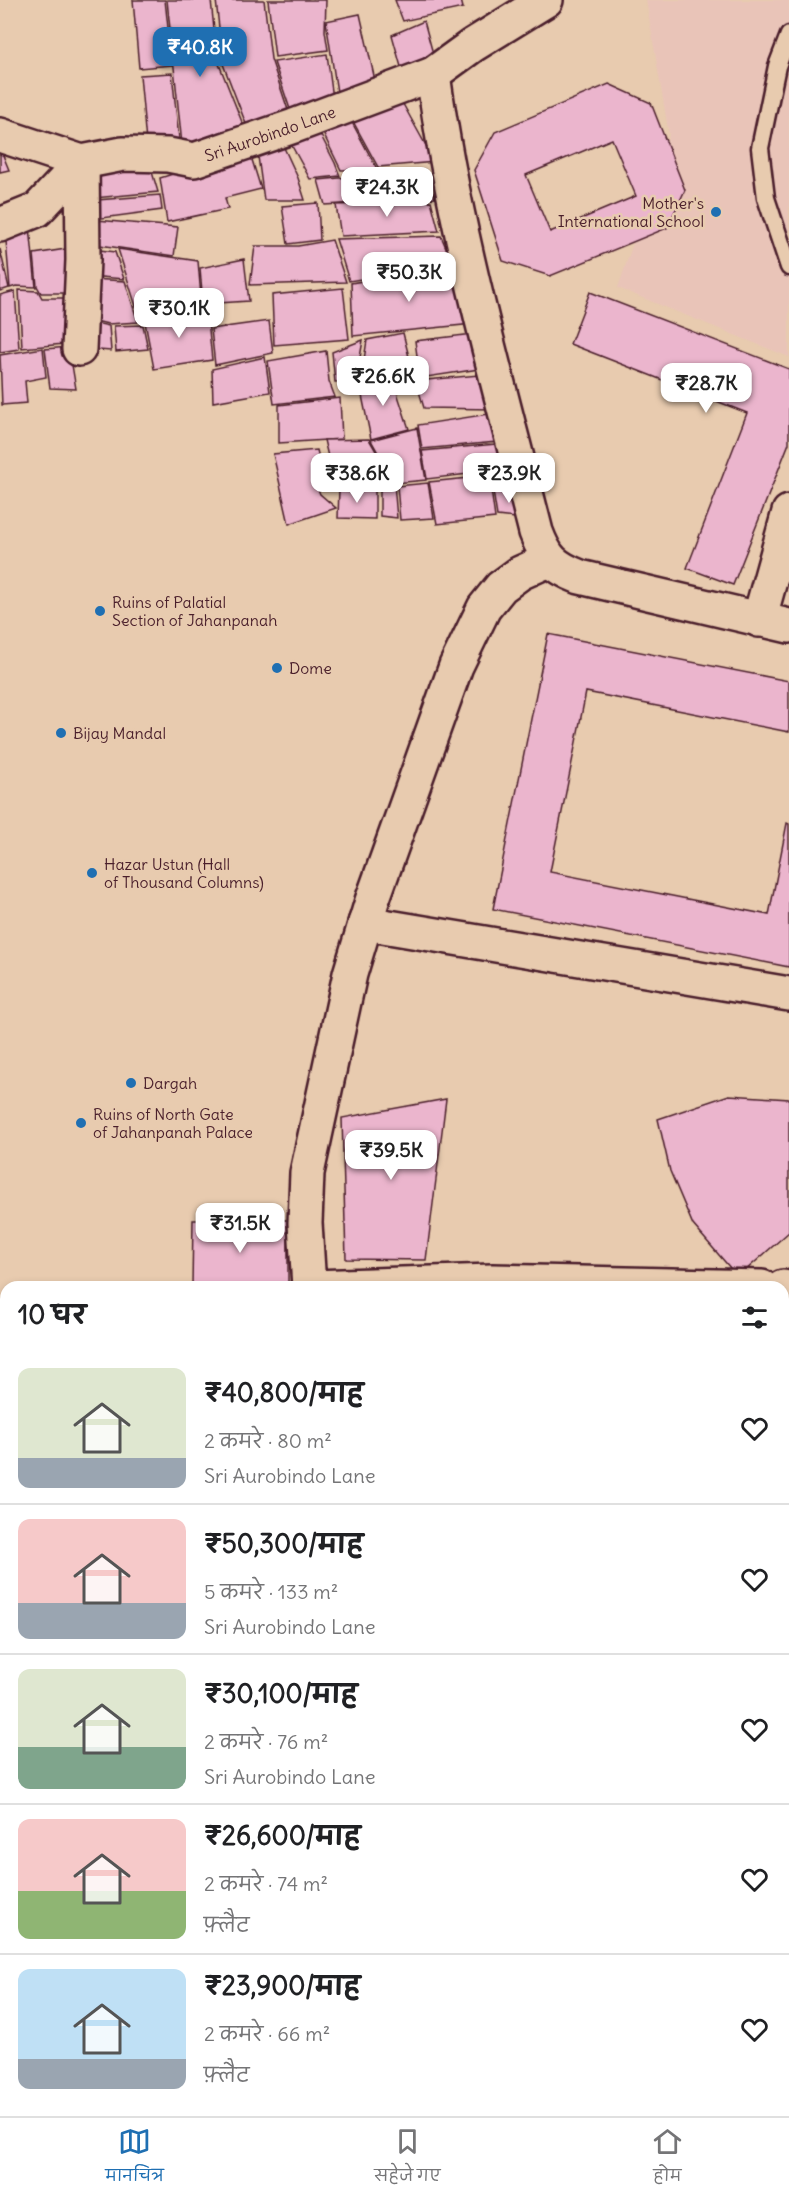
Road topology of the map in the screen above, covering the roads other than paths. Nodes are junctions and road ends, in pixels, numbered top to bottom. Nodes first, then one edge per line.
1 (546, 0) edge
2 (789, 35) edge
3 (433, 74) junction
4 (0, 135) edge
5 (82, 162) junction
6 (0, 225) edge
7 (789, 267) edge
8 (79, 350) dead end
9 (789, 512) edge
10 (549, 560) junction
11 (774, 623) edge
12 (365, 923) junction
13 (789, 994) edge
14 (310, 1281) edge

1 - 3 street, Sri Aurobindo Lane
2 - 7 lane
3 - 5 street, Sri Aurobindo Lane
3 - 10 street
4 - 5 street, Sri Aurobindo Lane
5 - 6 street
5 - 8 street
9 - 11 street
10 - 11 street
10 - 12 street
12 - 13 street
12 - 14 street

